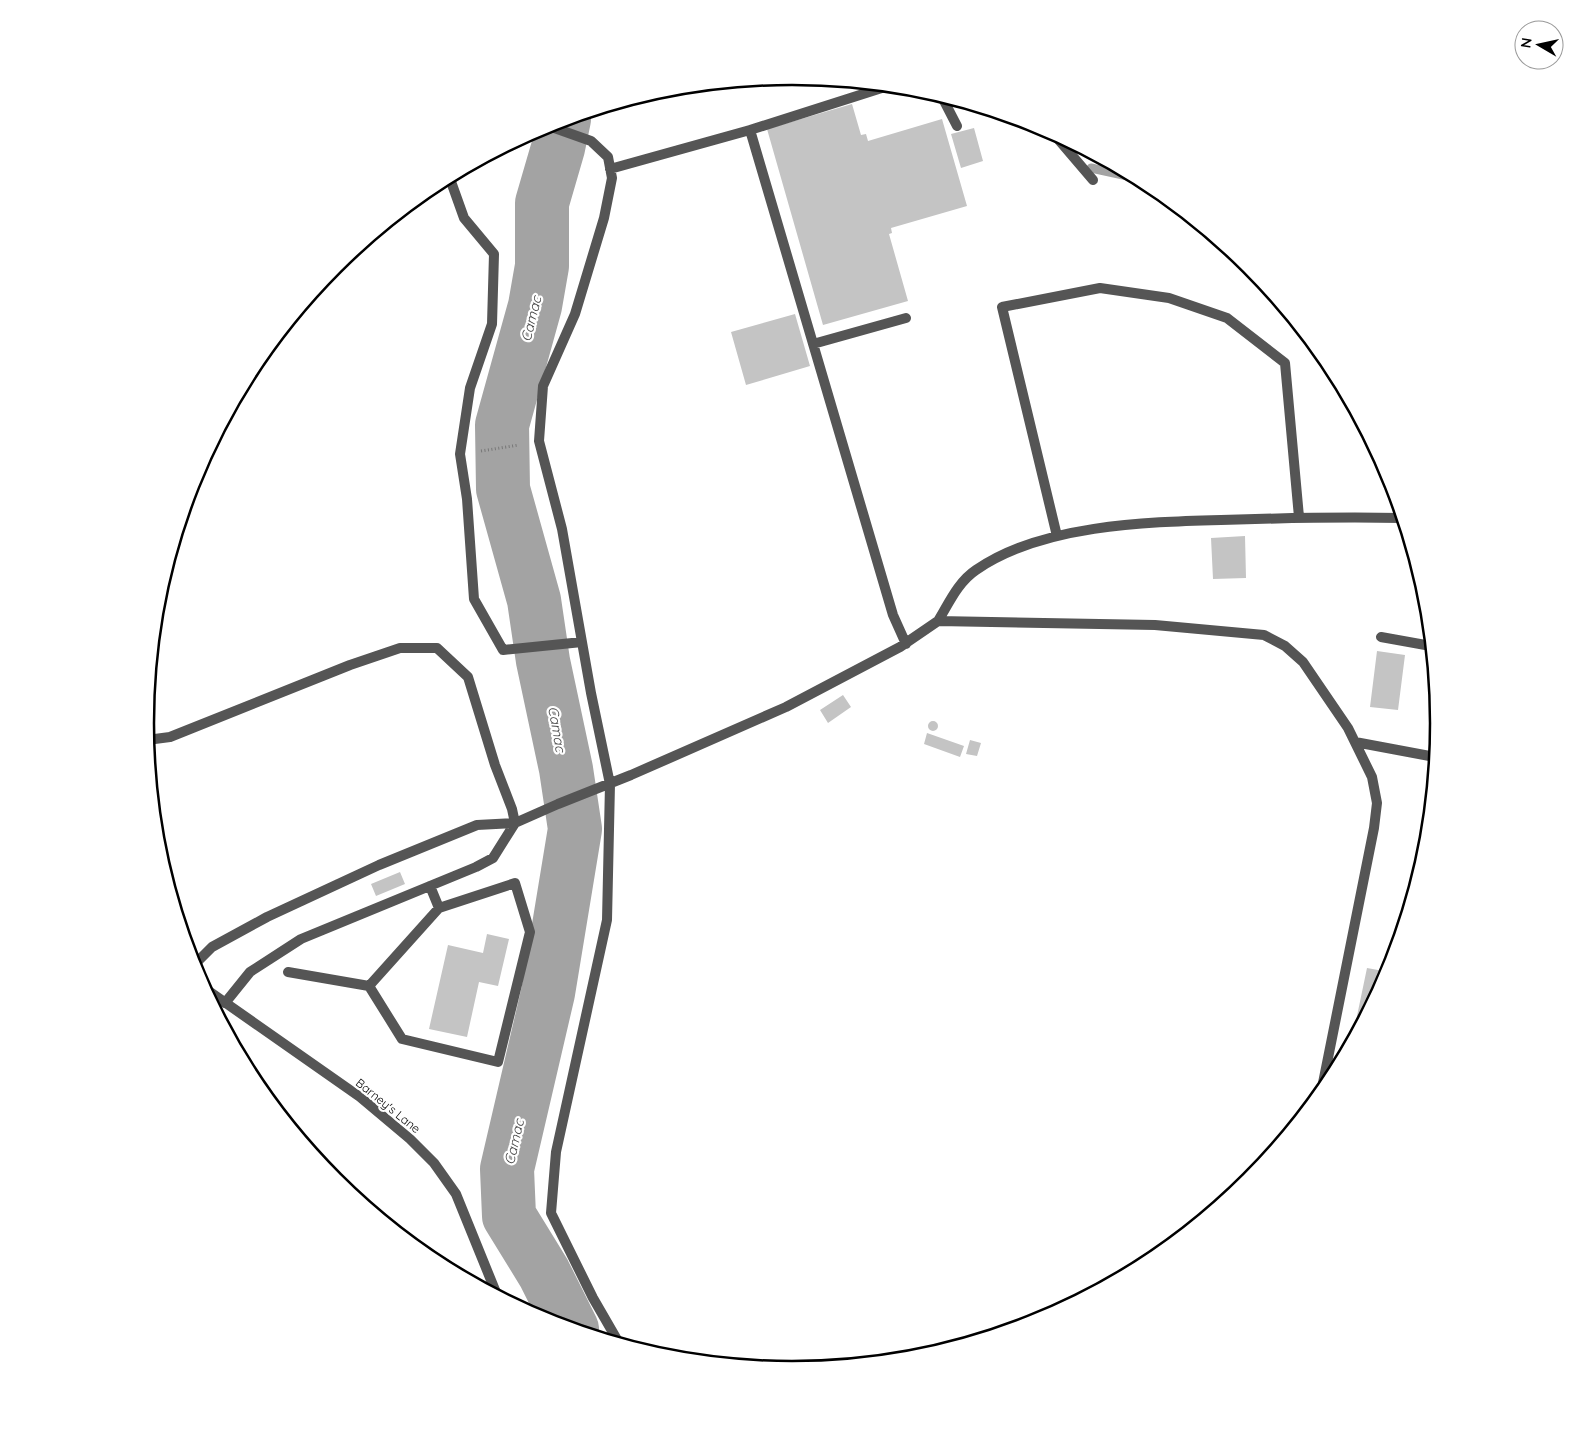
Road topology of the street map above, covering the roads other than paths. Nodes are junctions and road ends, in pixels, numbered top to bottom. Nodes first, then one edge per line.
1 (875, 90) edge
2 (945, 104) edge
3 (957, 126) dead end
4 (560, 129) edge
5 (750, 130) junction
6 (1065, 147) edge
7 (610, 170) junction
8 (1093, 180) dead end
9 (452, 184) edge
10 (906, 318) dead end
11 (813, 344) junction
12 (1299, 517) junction
13 (1396, 518) edge
14 (1057, 536) junction
15 (938, 621) junction
16 (1381, 637) dead end
17 (582, 642) junction
18 (906, 644) junction
19 (1425, 645) edge
20 (154, 739) edge
21 (1355, 742) junction
22 (1429, 756) edge
23 (610, 784) junction
24 (514, 823) junction
25 (430, 886) junction
26 (439, 908) junction
27 (200, 959) edge
28 (288, 972) dead end
29 (369, 986) junction
30 (216, 997) edge
31 (225, 1003) junction
32 (1325, 1072) edge
33 (494, 1287) edge
34 (615, 1335) edge

1 - 5 street
2 - 3 street
4 - 7 street
5 - 7 street
5 - 11 street
6 - 8 street
7 - 17 street
9 - 17 street
10 - 11 street
11 - 18 street
12 - 13 street
12 - 14 street
12 - 14 street
14 - 15 street
15 - 18 street
15 - 21 street
16 - 19 street
17 - 23 street
18 - 23 street
20 - 24 street
21 - 22 street
21 - 32 street
23 - 24 street
23 - 34 street
24 - 25 street
24 - 27 street
25 - 26 street
25 - 31 street
26 - 29 street
26 - 29 street
28 - 29 street
30 - 31 street, Barney's Lane
31 - 33 street, Barney's Lane

